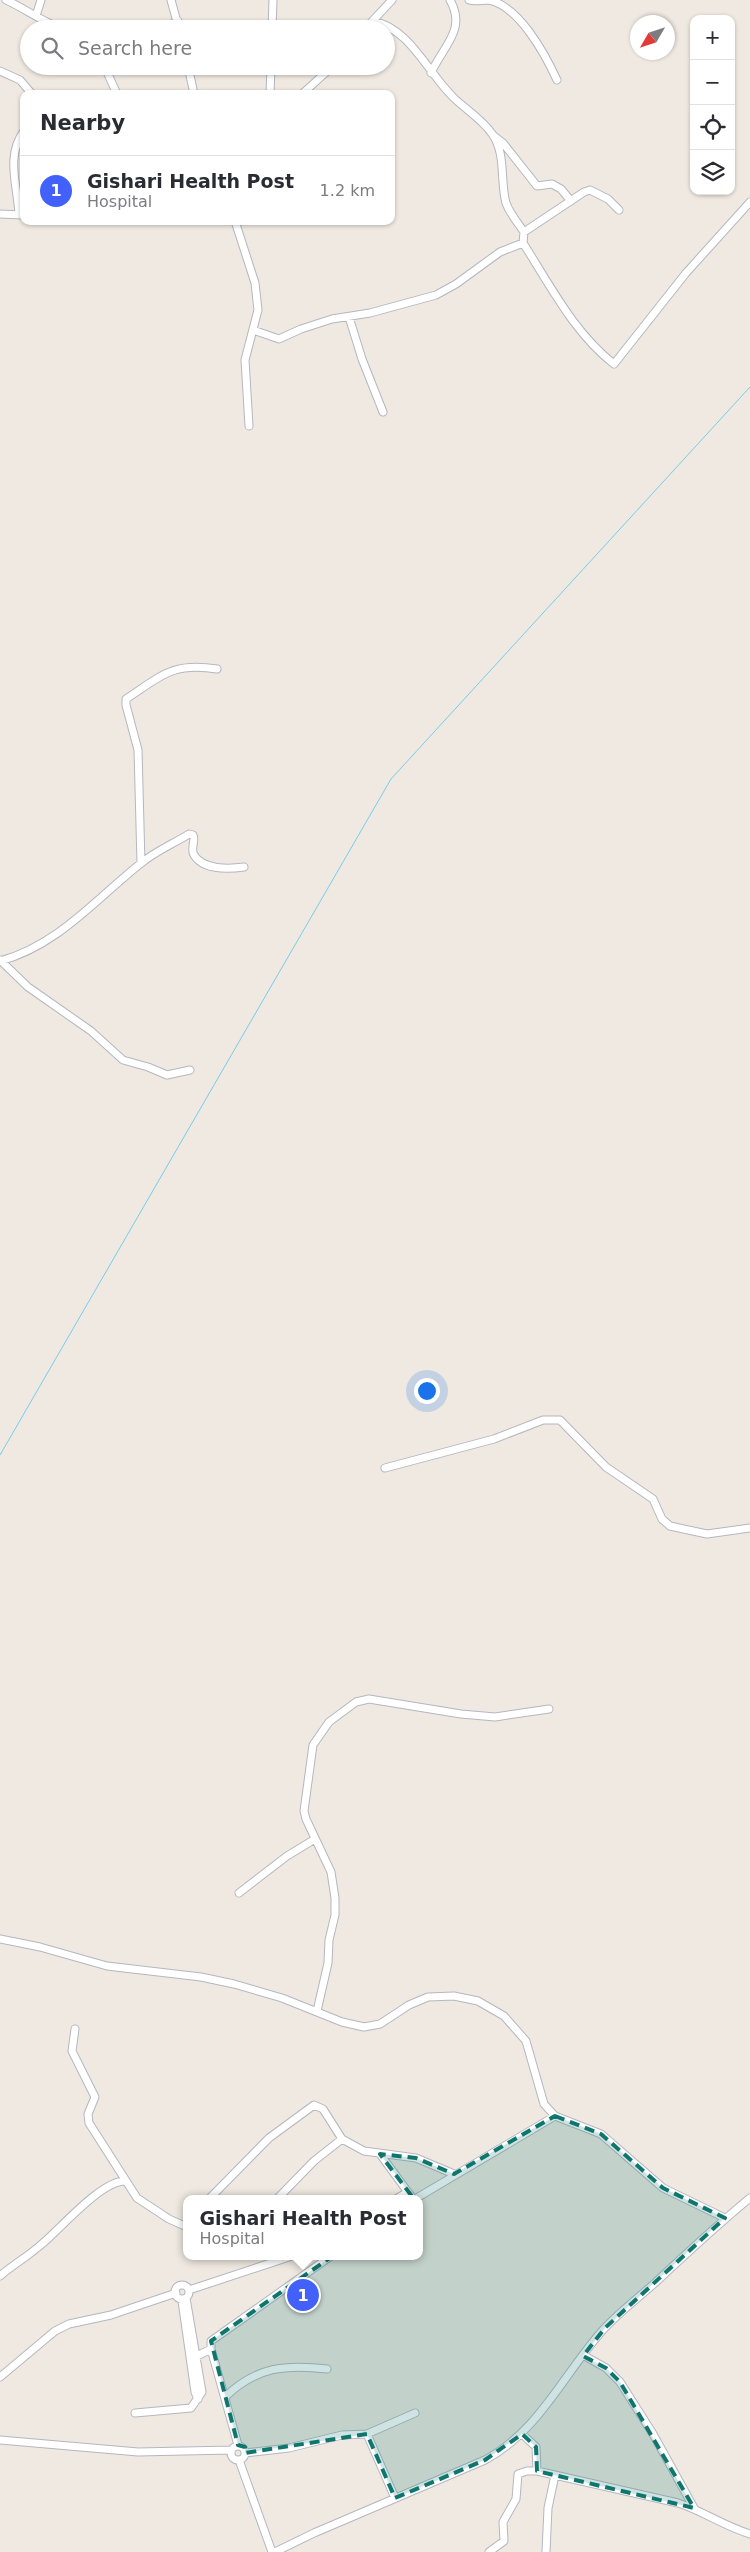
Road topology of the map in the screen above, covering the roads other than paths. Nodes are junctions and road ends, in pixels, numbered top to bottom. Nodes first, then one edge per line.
1 (6, 0) edge
2 (41, 0) edge
3 (171, 0) edge
4 (273, 0) edge
5 (392, 0) edge
6 (450, 0) edge
7 (470, 0) edge
8 (36, 16) junction
9 (41, 20) edge
10 (177, 20) edge
11 (272, 20) edge
12 (374, 20) edge
13 (395, 32) edge
14 (0, 71) edge
15 (431, 73) junction
16 (108, 75) edge
17 (190, 75) edge
18 (271, 75) edge
19 (323, 75) edge
20 (557, 80) dead end
21 (29, 90) edge
22 (115, 90) edge
23 (193, 90) edge
24 (270, 90) edge
25 (306, 90) edge
26 (494, 136) junction
27 (20, 139) edge
28 (571, 201) junction
29 (750, 202) edge
30 (20, 204) edge
31 (619, 210) dead end
32 (0, 214) edge
33 (20, 215) edge
34 (236, 225) edge
35 (524, 232) junction
36 (523, 243) junction
37 (349, 317) junction
38 (252, 330) junction
39 (384, 412) dead end
40 (250, 426) dead end
41 (217, 669) dead end
42 (141, 863) junction
43 (244, 867) dead end
44 (0, 961) edge
45 (190, 1070) dead end
46 (385, 1468) dead end
47 (750, 1528) edge
48 (549, 1709) dead end
49 (315, 1839) junction
50 (239, 1893) dead end
51 (0, 1939) edge
52 (317, 2011) junction
53 (74, 2029) dead end
54 (555, 2116) junction
55 (342, 2139) junction
56 (380, 2154) junction
57 (454, 2174) junction
58 (125, 2181) junction
59 (408, 2192) junction
60 (213, 2195) edge
61 (281, 2195) edge
62 (403, 2195) edge
63 (411, 2195) edge
64 (420, 2195) edge
65 (750, 2198) edge
66 (725, 2218) junction
67 (183, 2225) edge
68 (280, 2260) edge
69 (325, 2260) edge
70 (0, 2276) edge
71 (189, 2290) junction
72 (176, 2292) junction
73 (184, 2299) junction
74 (211, 2349) junction
75 (583, 2355) junction
76 (195, 2357) junction
77 (327, 2370) dead end
78 (0, 2377) edge
79 (225, 2397) junction
80 (198, 2399) junction
81 (135, 2413) dead end
82 (415, 2413) dead end
83 (367, 2434) junction
84 (522, 2434) junction
85 (0, 2440) edge
86 (238, 2445) junction
87 (231, 2450) junction
88 (245, 2453) junction
89 (239, 2460) junction
90 (537, 2471) junction
91 (555, 2475) junction
92 (395, 2498) junction
93 (694, 2508) junction
94 (750, 2534) edge
95 (544, 2551) edge
96 (274, 2552) edge
97 (489, 2552) edge

1 - 8 street
2 - 8 street
3 - 10 street
4 - 11 street
5 - 12 street
6 - 15 street
7 - 20 street
8 - 9 street
13 - 15 street
14 - 21 street
15 - 26 street
16 - 22 street
17 - 23 street
18 - 24 street
19 - 25 street
26 - 28 street
26 - 35 street
27 - 30 street
28 - 31 street
28 - 35 street
29 - 36 street
32 - 33 street
34 - 38 street
35 - 36 street
36 - 37 street
37 - 38 street
37 - 39 street
38 - 40 street
41 - 42 street
42 - 43 street
42 - 44 street
44 - 45 street
46 - 47 street
48 - 49 street
49 - 50 street
49 - 52 street
51 - 52 street
52 - 54 street
53 - 58 street
54 - 57 street
54 - 66 street
55 - 56 street
55 - 60 street
55 - 61 street
56 - 57 street
56 - 59 street
57 - 64 street
58 - 67 street
58 - 70 street
59 - 62 street
59 - 63 street
65 - 66 street
66 - 75 street
68 - 71 street
69 - 74 street
71 - 72 street
71 - 73 street
72 - 73 street
72 - 78 street
73 - 76 street
73 - 80 street
74 - 76 street
74 - 79 street
75 - 84 street
75 - 93 street
76 - 80 street
77 - 79 street
79 - 86 street
80 - 81 street
82 - 83 street
83 - 88 street
83 - 92 street
84 - 90 street
84 - 92 street
85 - 87 street
86 - 87 street
86 - 88 street
87 - 89 street
88 - 89 street
89 - 96 street
90 - 91 street
90 - 97 street
91 - 93 street
91 - 95 street
92 - 96 street
93 - 94 street

